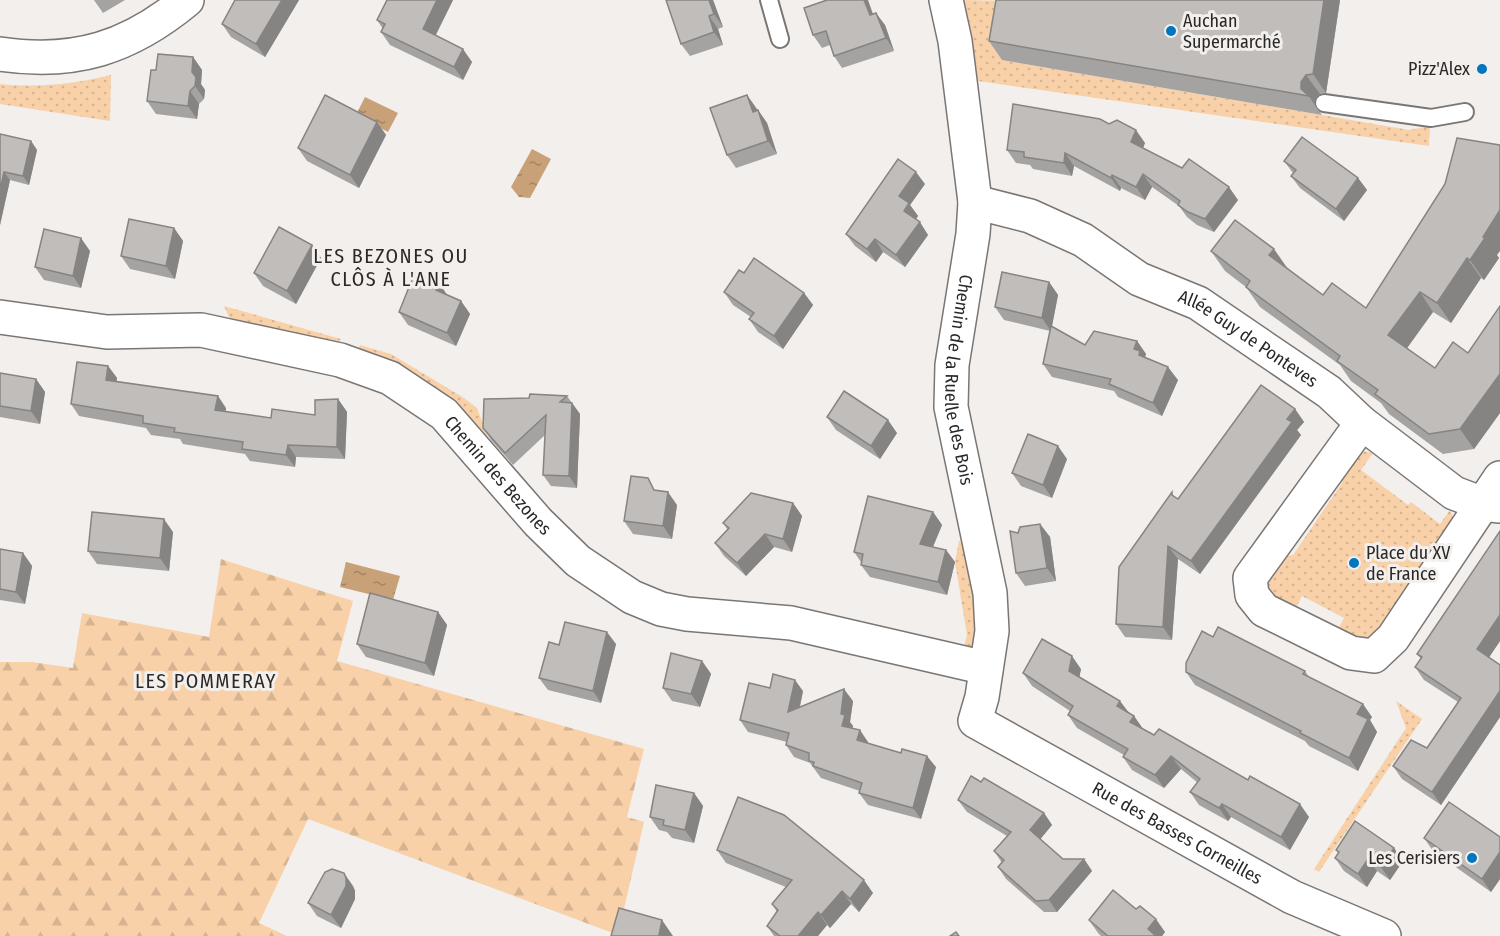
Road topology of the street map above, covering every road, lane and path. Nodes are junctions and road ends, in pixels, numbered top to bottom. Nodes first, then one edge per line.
1 (187, 0) edge
2 (769, 0) edge
3 (946, 0) edge
4 (780, 39) dead end
5 (0, 54) edge
6 (1324, 103) dead end
7 (1465, 112) dead end
8 (975, 202) junction
9 (0, 317) edge
10 (1362, 423) junction
11 (1494, 496) edge
12 (986, 668) junction
13 (975, 721) joint
14 (1384, 936) edge

1 - 5 street
2 - 4 lane
3 - 8 street, Chemin de la Ruelle des Bois
6 - 7 lane
8 - 10 street, Allée Guy de Ponteves
8 - 12 street, Chemin de la Ruelle des Bois
9 - 12 street, Chemin des Bezones
10 - 11 street, Allée Guy de Ponteves
10 - 11 street
12 - 13 street, Chemin de la Ruelle des Bois
13 - 14 street, Rue des Basses Corneilles

